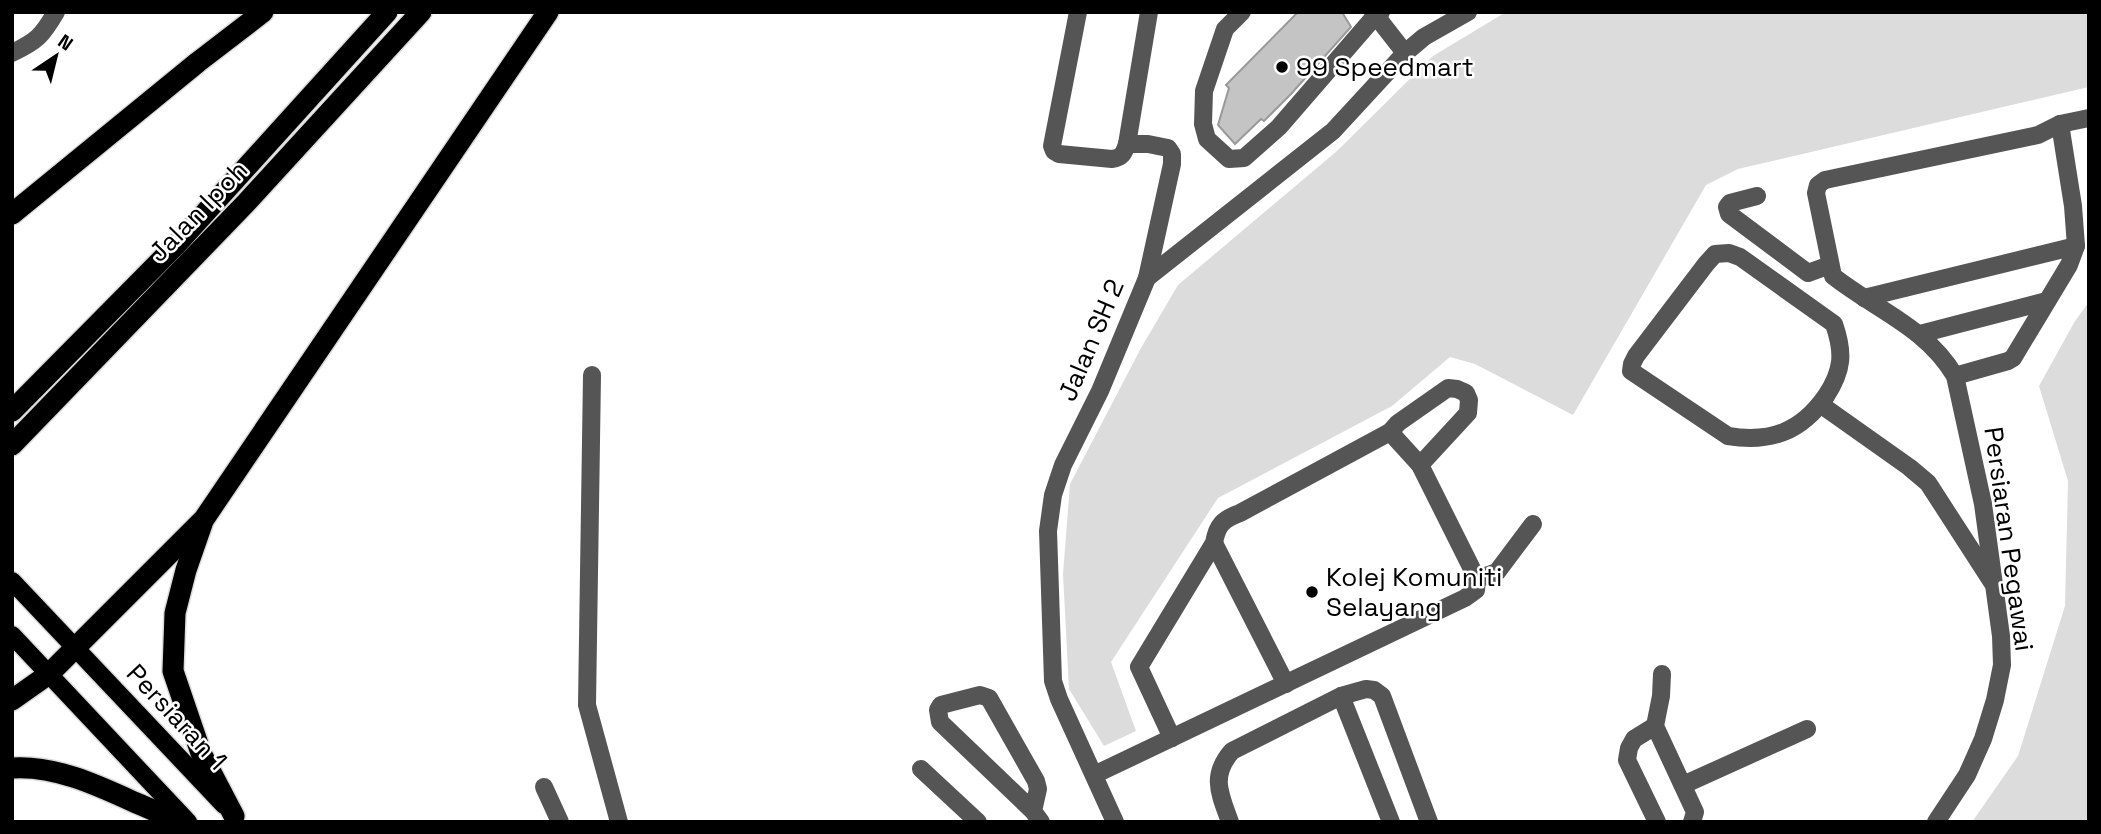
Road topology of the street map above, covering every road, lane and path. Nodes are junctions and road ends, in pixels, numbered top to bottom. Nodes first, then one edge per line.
1 (56, 12) edge
2 (263, 12) edge
3 (387, 12) edge
4 (421, 12) edge
5 (548, 12) edge
6 (1079, 12) edge
7 (1149, 12) edge
8 (1242, 12) edge
9 (1468, 12) edge
10 (1377, 13) edge
11 (12, 53) edge
12 (1405, 53) junction
13 (2089, 118) edge
14 (2060, 124) junction
15 (1126, 144) junction
16 (1757, 196) dead end
17 (2081, 204) edge
18 (12, 212) edge
19 (2076, 246) junction
20 (1830, 265) junction
21 (1147, 278) junction
22 (1864, 298) junction
23 (2047, 301) junction
24 (1920, 334) junction
25 (592, 375) dead end
26 (1955, 376) junction
27 (1820, 404) junction
28 (12, 411) edge
29 (1391, 432) junction
30 (12, 445) edge
31 (1420, 465) junction
32 (204, 519) junction
33 (1533, 523) dead end
34 (1214, 543) junction
35 (1478, 579) junction
36 (12, 581) edge
37 (1994, 584) junction
38 (12, 635) edge
39 (76, 648) junction
40 (49, 674) junction
41 (1662, 674) dead end
42 (1286, 684) junction
43 (1342, 696) junction
44 (12, 700) edge
45 (1655, 726) junction
46 (1807, 729) dead end
47 (1172, 738) junction
48 (12, 768) edge
49 (920, 769) dead end
50 (1094, 775) junction
51 (1683, 785) junction
52 (544, 787) dead end
53 (1037, 816) edge
54 (236, 819) edge
55 (174, 822) edge
56 (188, 822) edge
57 (560, 822) edge
58 (619, 822) edge
59 (978, 822) edge
60 (1115, 822) edge
61 (1230, 822) edge
62 (1391, 822) edge
63 (1429, 822) edge
64 (1657, 822) edge
65 (1692, 822) edge
66 (1936, 822) edge

1 - 11 street
2 - 18 highway
3 - 28 highway, Jalan Ipoh
4 - 30 highway, Jalan Ipoh
5 - 32 highway
6 - 15 street
7 - 15 street
8 - 10 street
9 - 12 street, Jalan SH 2
10 - 12 street
12 - 21 street, Jalan SH 2
13 - 14 street
14 - 17 street
14 - 20 street
15 - 21 street
16 - 20 street
17 - 19 street
19 - 22 street
19 - 23 street
20 - 22 street
21 - 50 street, Jalan SH 2
22 - 24 street
23 - 24 street
23 - 26 street
24 - 26 street
25 - 58 street
26 - 37 street, Persiaran Pegawai
27 - 27 street
27 - 37 street
29 - 31 street
29 - 31 street
29 - 34 street
31 - 35 street
32 - 39 highway
32 - 54 highway
33 - 35 street
34 - 42 street
34 - 47 street
35 - 42 street
36 - 39 main road, Persiaran 1
37 - 66 street, Persiaran Pegawai
38 - 40 main road
39 - 40 highway
39 - 54 main road, Persiaran 1
40 - 44 highway
40 - 56 main road
41 - 45 street
42 - 47 street
43 - 61 street
43 - 62 street
43 - 63 street
45 - 51 street
45 - 64 street
46 - 51 street
47 - 50 street
48 - 55 highway
49 - 59 street
50 - 60 street, Jalan SH 2
51 - 65 street
52 - 57 street
53 - 53 street

